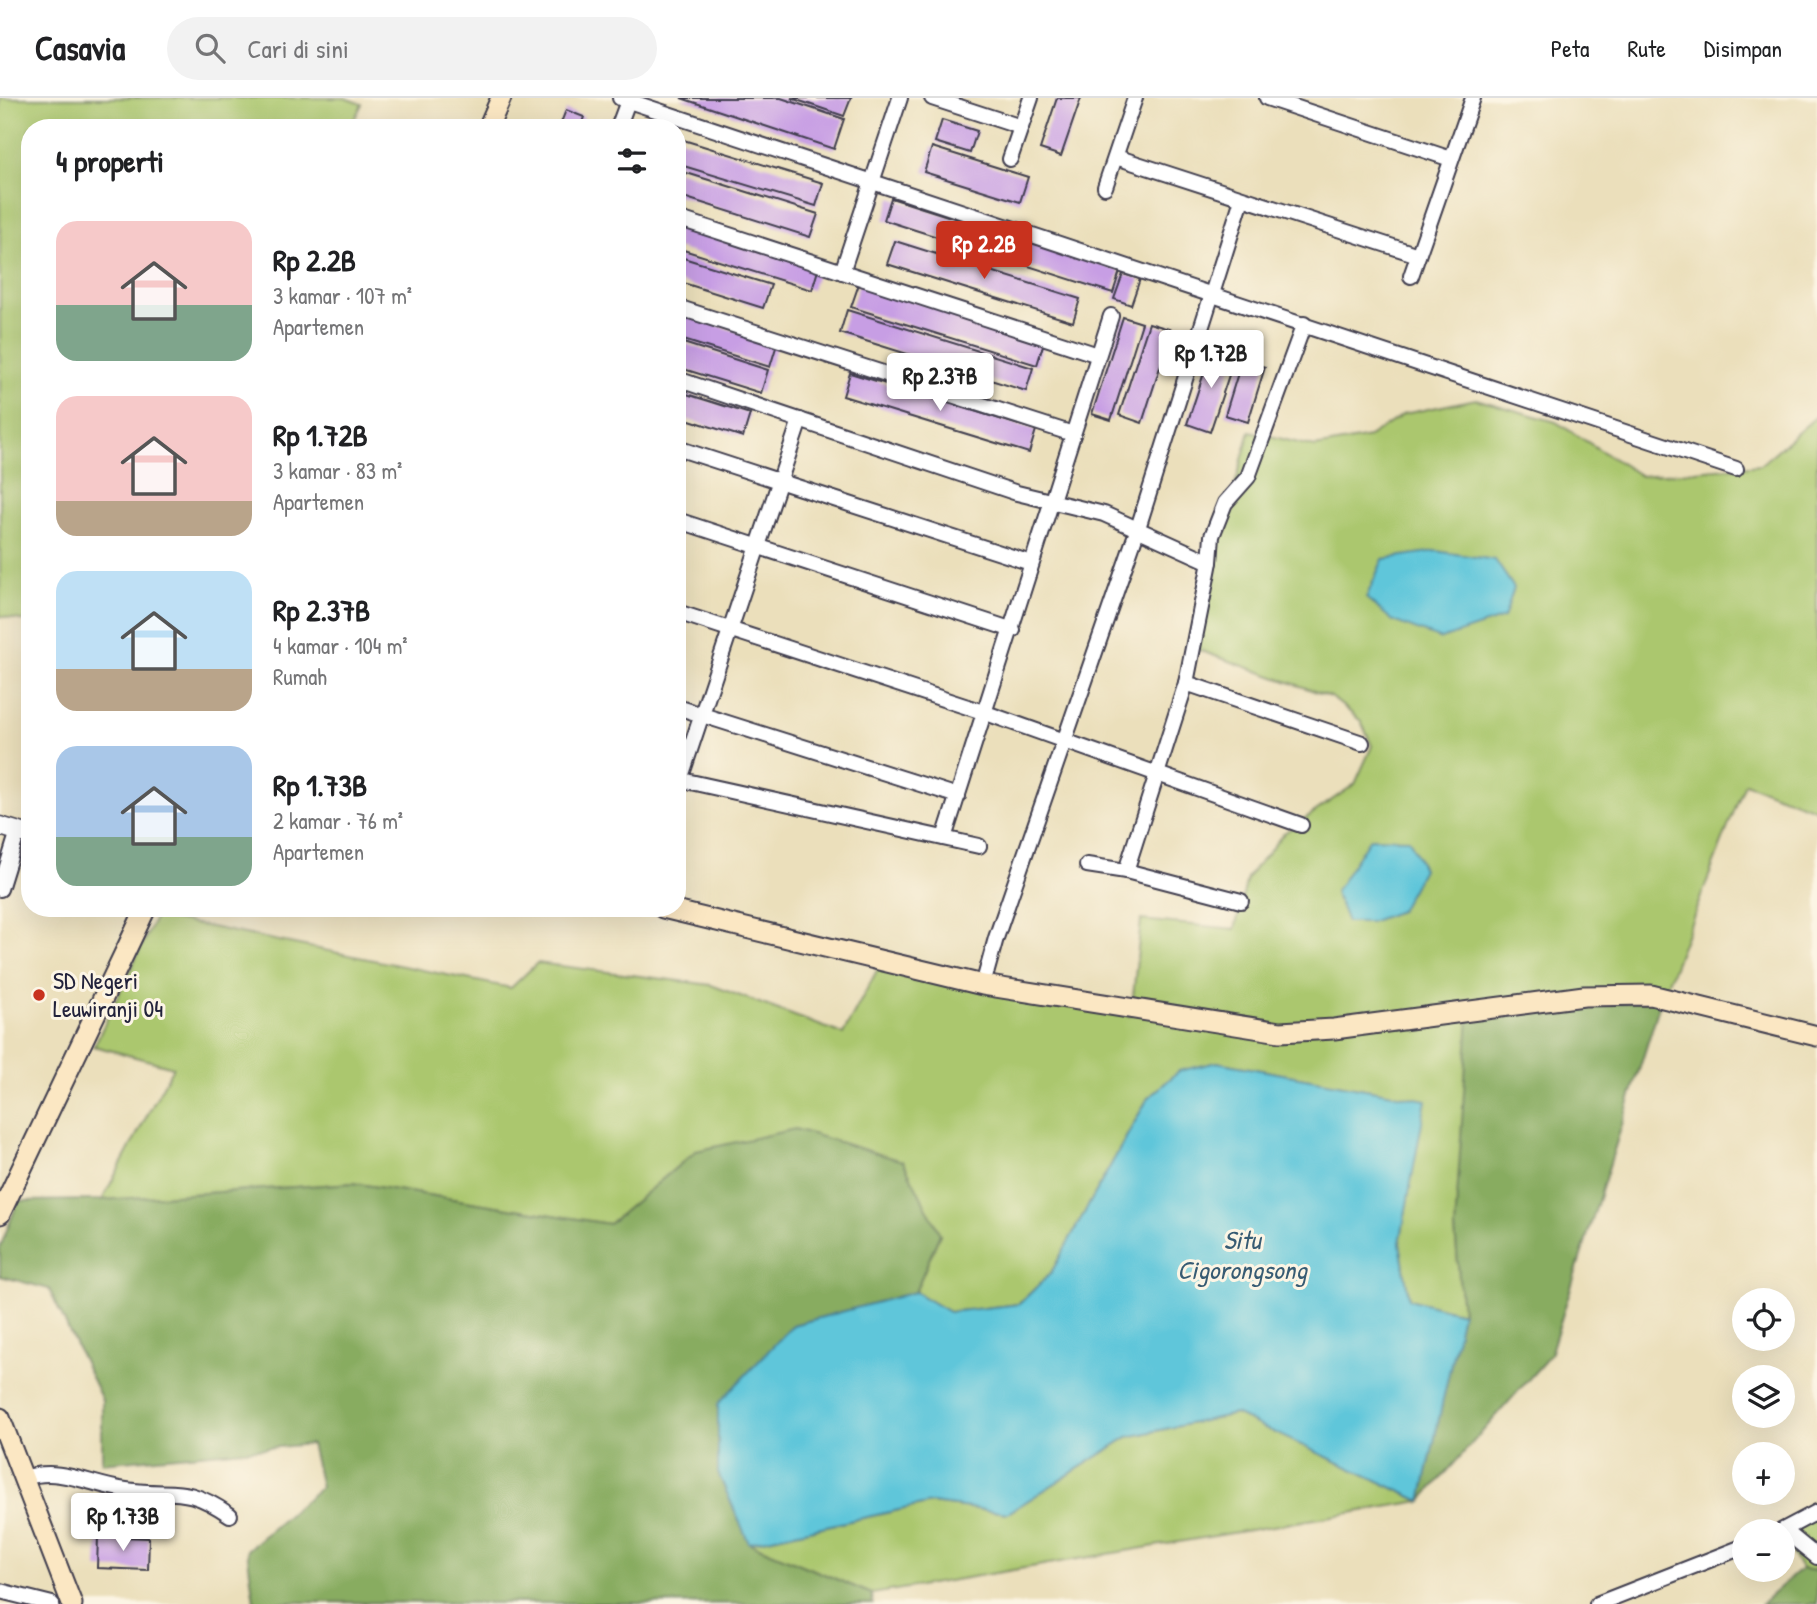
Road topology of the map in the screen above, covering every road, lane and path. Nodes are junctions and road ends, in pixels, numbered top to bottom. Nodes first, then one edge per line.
1 (501, 98) edge
2 (900, 98) edge
3 (932, 98) edge
4 (1031, 98) edge
5 (1135, 98) edge
6 (1473, 98) edge
7 (624, 99) edge
8 (1275, 99) edge
9 (492, 119) edge
10 (620, 119) edge
11 (683, 119) edge
12 (686, 120) edge
13 (1021, 127) junction
14 (1116, 157) junction
15 (1010, 159) dead end
16 (1451, 159) junction
17 (872, 183) junction
18 (1105, 187) dead end
19 (1242, 199) junction
20 (686, 221) edge
21 (1418, 255) junction
22 (842, 272) junction
23 (1411, 276) dead end
24 (1211, 294) junction
25 (686, 310) edge
26 (1111, 316) dead end
27 (1304, 324) junction
28 (1098, 355) junction
29 (686, 382) edge
30 (800, 421) junction
31 (1073, 434) junction
32 (686, 451) edge
33 (1736, 469) dead end
34 (780, 481) junction
35 (1052, 500) junction
36 (686, 523) edge
37 (1138, 528) junction
38 (758, 547) junction
39 (1210, 562) junction
40 (1031, 563) junction
41 (686, 615) edge
42 (731, 629) junction
43 (1013, 630) junction
44 (1185, 683) junction
45 (686, 709) edge
46 (701, 713) junction
47 (986, 713) junction
48 (1067, 741) junction
49 (1362, 743) dead end
50 (686, 759) edge
51 (1156, 774) junction
52 (686, 782) edge
53 (958, 796) junction
54 (1301, 825) dead end
55 (16, 830) edge
56 (944, 838) junction
57 (979, 846) dead end
58 (1087, 865) dead end
59 (1126, 872) junction
60 (0, 889) edge
61 (1241, 901) dead end
62 (686, 914) edge
63 (142, 917) edge
64 (983, 985) junction
65 (1817, 1036) edge
66 (0, 1214) edge
67 (0, 1419) edge
68 (24, 1478) junction
69 (1817, 1512) edge
70 (230, 1515) dead end
71 (1795, 1524) edge
72 (1795, 1541) edge
73 (1732, 1551) edge
74 (1817, 1557) edge
75 (0, 1591) edge
76 (52, 1604) edge
77 (72, 1604) edge
78 (1597, 1604) edge

1 - 9 main road
2 - 17 street
3 - 13 street
4 - 13 street
5 - 14 street
6 - 16 street
7 - 10 street
7 - 11 street
8 - 16 street
12 - 17 street
13 - 15 street
14 - 18 street
14 - 19 street
16 - 21 street
17 - 22 street
17 - 24 street
19 - 21 street
19 - 24 street
20 - 22 street
21 - 23 street
22 - 28 street
24 - 27 street
24 - 37 street
25 - 31 street
26 - 28 street
27 - 33 street
27 - 39 street
28 - 31 street
29 - 30 street
30 - 34 street
30 - 35 street
31 - 35 street
32 - 34 street
34 - 38 street
34 - 40 street
35 - 37 street
35 - 40 street
36 - 38 street
37 - 39 street
37 - 48 street
38 - 42 street
38 - 43 street
39 - 44 street
40 - 43 street
41 - 42 street
42 - 46 street
42 - 47 street
43 - 47 street
44 - 49 street
44 - 51 street
45 - 46 street
46 - 50 street
46 - 53 street
47 - 48 street
47 - 53 street
48 - 51 street
48 - 64 street
51 - 54 street
51 - 59 street
52 - 56 street
53 - 56 street
55 - 60 street
56 - 57 street
58 - 59 street
59 - 61 street
62 - 64 main road
63 - 66 main road
64 - 65 main road
67 - 68 main road
68 - 70 street
68 - 77 main road
69 - 71 street
72 - 74 street
73 - 78 street
75 - 76 street

